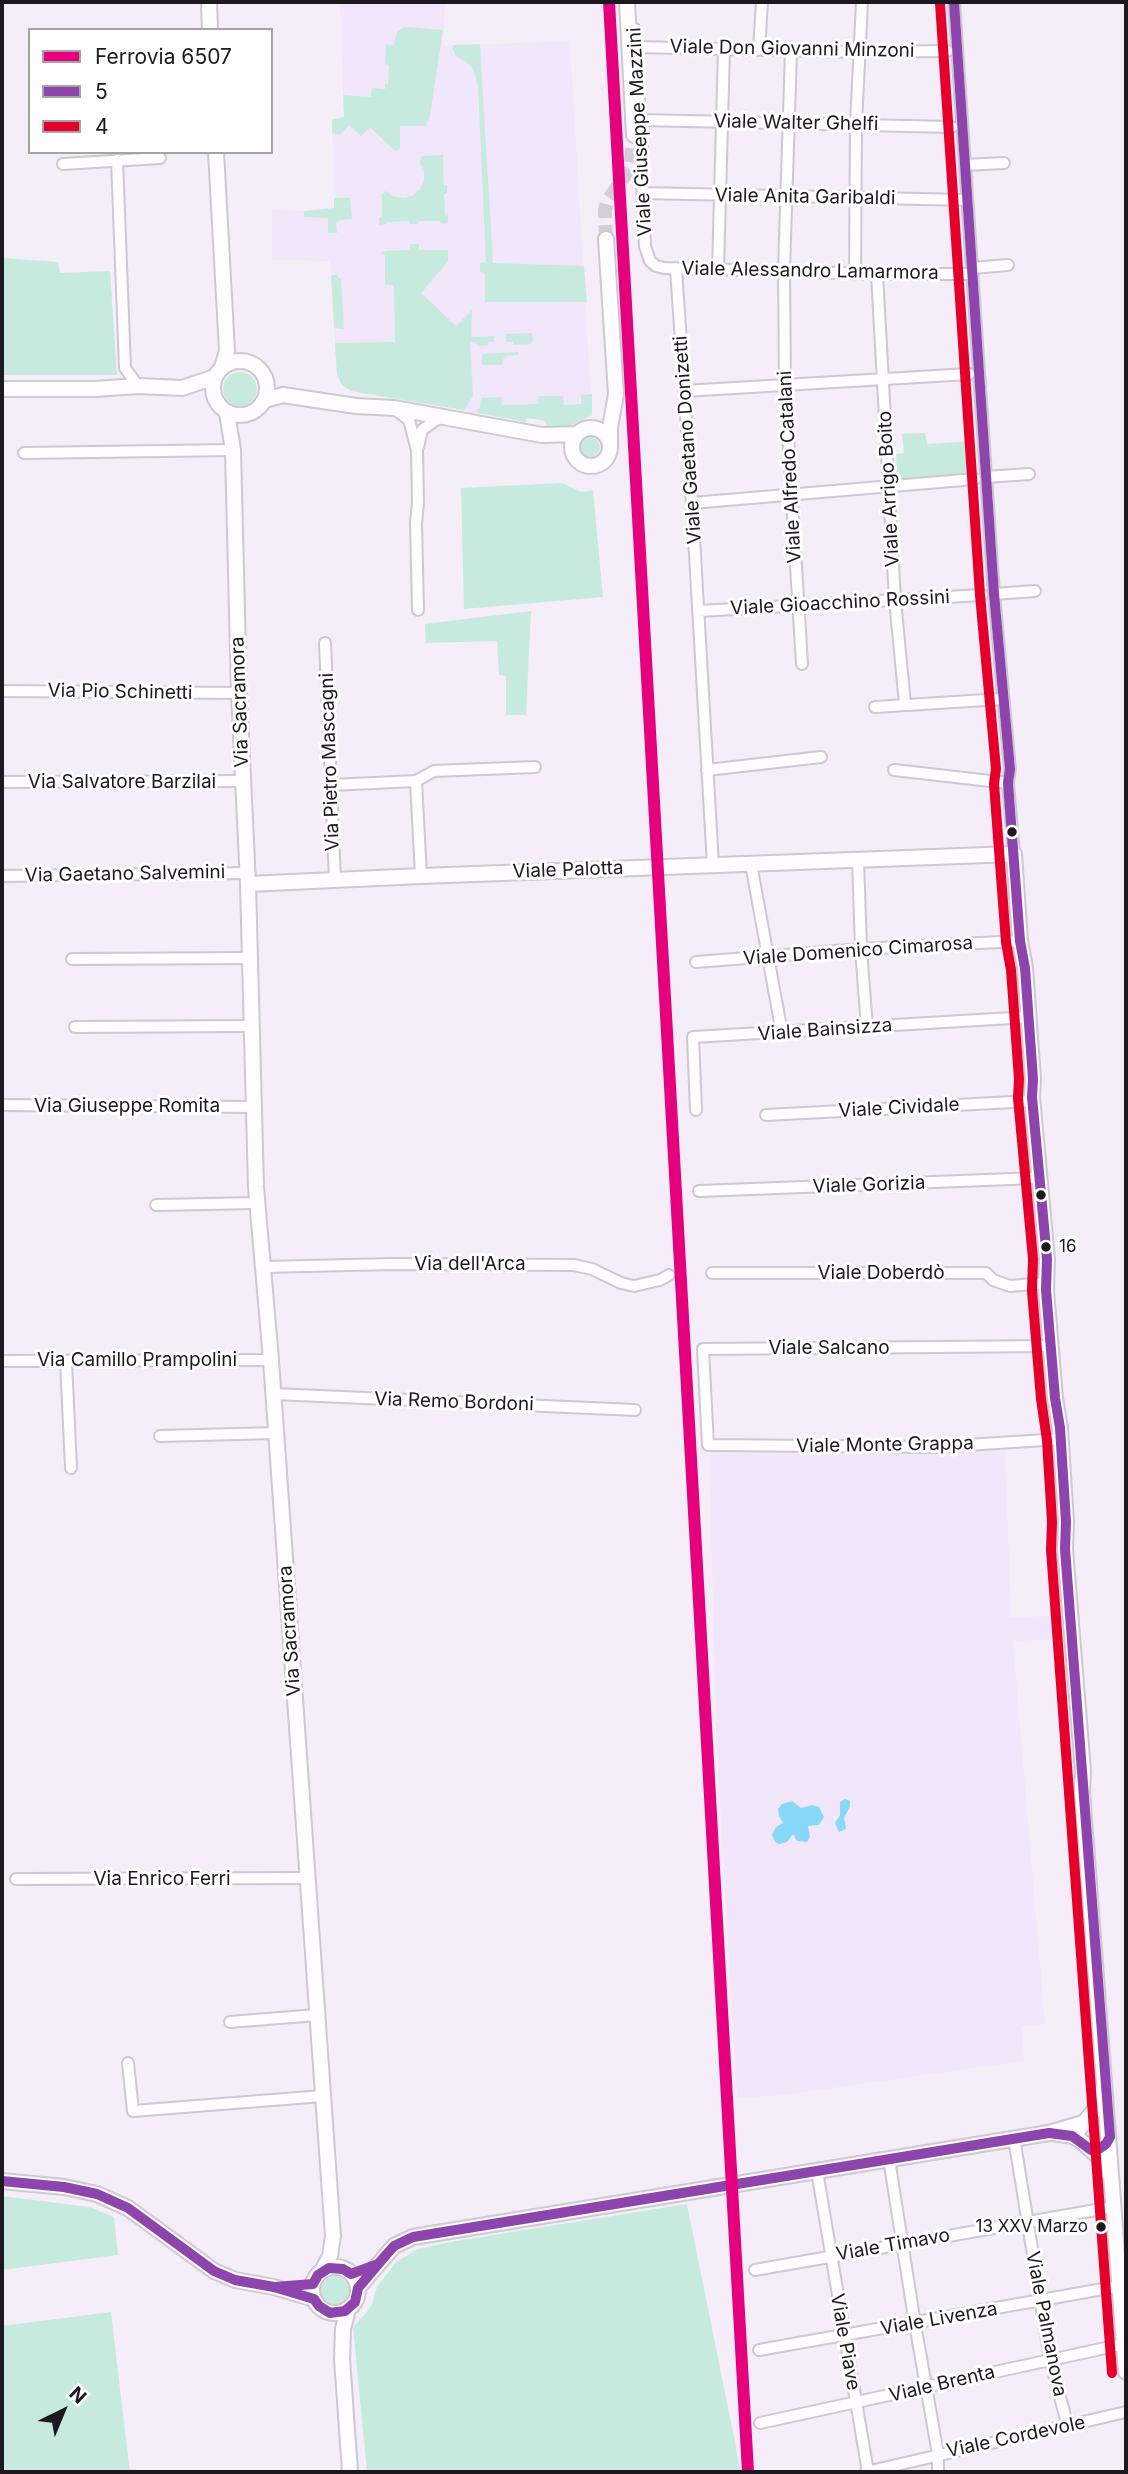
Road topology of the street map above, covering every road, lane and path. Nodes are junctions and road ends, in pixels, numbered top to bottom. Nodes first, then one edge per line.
1 (209, 2) edge
2 (627, 2) edge
3 (633, 2) edge
4 (762, 2) edge
5 (862, 2) edge
6 (954, 2) edge
7 (210, 28) edge
8 (636, 47) junction
9 (724, 50) junction
10 (759, 50) junction
11 (791, 51) junction
12 (947, 51) dead end
13 (859, 52) junction
14 (641, 120) junction
15 (722, 121) junction
16 (789, 123) junction
17 (856, 124) junction
18 (952, 127) dead end
19 (634, 135) tunnel mouth
20 (216, 154) edge
21 (160, 158) dead end
22 (117, 160) junction
23 (1004, 163) dead end
24 (63, 164) dead end
25 (965, 165) junction
26 (643, 193) junction
27 (719, 195) junction
28 (787, 196) junction
29 (857, 197) junction
30 (967, 200) junction
31 (606, 239) tunnel mouth
32 (650, 261) joint
33 (1007, 265) dead end
34 (676, 269) junction
35 (718, 270) junction
36 (784, 271) junction
37 (972, 271) junction
38 (855, 274) junction
39 (877, 274) junction
40 (225, 323) junction
41 (244, 361) junction
42 (125, 368) junction
43 (219, 372) junction
44 (968, 374) dead end
45 (614, 378) junction
46 (266, 379) junction
47 (883, 379) junction
48 (785, 385) junction
49 (110, 386) junction
50 (138, 386) junction
51 (154, 388) junction
52 (182, 388) junction
53 (2, 389) edge
54 (94, 389) junction
55 (684, 391) junction
56 (215, 400) junction
57 (265, 400) junction
58 (370, 407) junction
59 (394, 408) junction
60 (227, 413) junction
61 (244, 416) junction
62 (439, 417) junction
63 (582, 431) junction
64 (531, 434) junction
65 (610, 445) junction
66 (233, 450) junction
67 (417, 450) junction
68 (572, 450) junction
69 (24, 453) dead end
70 (1029, 474) dead end
71 (981, 478) junction
72 (889, 486) junction
73 (793, 495) junction
74 (692, 503) junction
75 (1035, 591) dead end
76 (994, 594) junction
77 (982, 595) dead end
78 (895, 600) junction
79 (797, 606) junction
80 (418, 610) dead end
81 (699, 611) junction
82 (325, 643) dead end
83 (802, 664) dead end
84 (2, 691) edge
85 (239, 693) junction
86 (1002, 699) junction
87 (905, 704) junction
88 (875, 706) dead end
89 (821, 757) dead end
90 (535, 767) dead end
91 (894, 770) dead end
92 (708, 771) junction
93 (242, 781) junction
94 (416, 781) junction
95 (2, 782) edge
96 (1008, 783) junction
97 (331, 785) junction
98 (1014, 854) junction
99 (858, 860) junction
100 (751, 864) junction
101 (713, 865) junction
102 (2, 876) edge
103 (421, 876) junction
104 (248, 879) junction
105 (335, 880) junction
106 (1020, 941) junction
107 (861, 949) junction
108 (126, 952) dead end
109 (249, 956) junction
110 (769, 956) junction
111 (72, 959) dead end
112 (696, 962) dead end
113 (1029, 1017) junction
114 (252, 1026) junction
115 (75, 1027) dead end
116 (867, 1028) junction
117 (782, 1033) junction
118 (1032, 1101) junction
119 (2, 1105) edge
120 (253, 1107) junction
121 (696, 1110) dead end
122 (766, 1115) dead end
123 (1038, 1178) junction
124 (699, 1191) dead end
125 (257, 1203) junction
126 (156, 1205) dead end
127 (264, 1267) junction
128 (712, 1273) dead end
129 (669, 1275) dead end
130 (1045, 1283) junction
131 (1051, 1346) junction
132 (271, 1360) junction
133 (2, 1361) edge
134 (66, 1361) junction
135 (274, 1394) junction
136 (635, 1409) dead end
137 (276, 1433) junction
138 (160, 1436) dead end
139 (1061, 1439) junction
140 (708, 1446) joint
141 (71, 1468) dead end
142 (307, 1878) junction
143 (16, 1879) dead end
144 (317, 2015) junction
145 (230, 2022) dead end
146 (128, 2063) dead end
147 (1105, 2078) junction
148 (323, 2096) junction
149 (1086, 2121) junction
150 (1049, 2133) junction
151 (1110, 2133) junction
152 (1014, 2138) junction
153 (1085, 2145) junction
154 (889, 2159) junction
155 (817, 2171) junction
156 (1110, 2177) junction
157 (2, 2180) edge
158 (1113, 2207) junction
159 (1026, 2222) junction
160 (333, 2236) junction
161 (903, 2243) junction
162 (831, 2256) junction
163 (378, 2264) junction
164 (755, 2270) dead end
165 (323, 2271) junction
166 (347, 2271) junction
167 (313, 2284) junction
168 (1120, 2286) junction
169 (274, 2287) junction
170 (358, 2288) junction
171 (1039, 2300) junction
172 (319, 2304) junction
173 (348, 2309) junction
174 (915, 2324) junction
175 (844, 2336) junction
176 (1124, 2343) junction
177 (759, 2350) dead end
178 (342, 2359) junction
179 (1050, 2359) junction
180 (1126, 2372) edge
181 (926, 2388) junction
182 (855, 2403) junction
183 (1126, 2412) edge
184 (760, 2423) dead end
185 (1068, 2427) junction
186 (938, 2454) junction
187 (350, 2472) edge
188 (867, 2472) edge
189 (938, 2472) edge

1 - 7 street
2 - 19 street, Viale Giuseppe Mazzini
3 - 8 street, Viale Giuseppe Mazzini
4 - 10 street
5 - 13 street
6 - 25 street
8 - 9 street, Viale Don Giovanni Minzoni
8 - 14 street, Viale Giuseppe Mazzini
9 - 10 street, Viale Don Giovanni Minzoni
9 - 15 street
10 - 11 street, Viale Don Giovanni Minzoni
11 - 13 street, Viale Don Giovanni Minzoni
11 - 16 street, Viale Alfredo Catalani
12 - 13 street, Viale Don Giovanni Minzoni
13 - 17 street
14 - 15 street, Viale Walter Ghelfi
14 - 26 street, Viale Giuseppe Mazzini
15 - 16 street, Viale Walter Ghelfi
15 - 27 street
16 - 17 street, Viale Walter Ghelfi
16 - 28 street, Viale Alfredo Catalani
17 - 18 street, Viale Walter Ghelfi
17 - 29 street
20 - 40 street
21 - 22 street
22 - 24 street
22 - 42 street
23 - 25 street
25 - 30 street
26 - 27 street, Viale Anita Garibaldi
26 - 32 street, Viale Giuseppe Mazzini
27 - 28 street, Viale Anita Garibaldi
27 - 35 street
28 - 29 street, Viale Anita Garibaldi
28 - 36 street, Viale Alfredo Catalani
29 - 30 street, Viale Anita Garibaldi
29 - 38 street
30 - 37 street
31 - 45 street, Viale Giuseppe Mazzini
32 - 34 street, Viale Alessandro Lamarmora
33 - 37 street, Viale Alessandro Lamarmora
34 - 35 street, Viale Alessandro Lamarmora
34 - 55 street, Viale Gaetano Donizetti
35 - 36 street, Viale Alessandro Lamarmora
36 - 38 street, Viale Alessandro Lamarmora
36 - 48 street, Viale Alfredo Catalani
37 - 39 street, Viale Alessandro Lamarmora
37 - 71 street
38 - 39 street, Viale Alessandro Lamarmora
39 - 47 street, Viale Arrigo Boito
40 - 41 street
40 - 43 street
41 - 43 street
41 - 46 street
42 - 49 street
42 - 50 street
43 - 52 street
43 - 56 street
44 - 47 street
45 - 63 street, Viale Giuseppe Mazzini
45 - 65 street, Viale Giuseppe Mazzini
46 - 57 street
46 - 58 street
47 - 48 street
47 - 72 street, Viale Arrigo Boito
48 - 55 street
48 - 73 street, Viale Alfredo Catalani
49 - 50 street
49 - 54 street
50 - 51 street
51 - 52 street
51 - 54 street
52 - 56 street
53 - 54 street
55 - 74 street, Viale Gaetano Donizetti
56 - 60 street
57 - 58 street
57 - 61 street
58 - 59 street
59 - 62 street
59 - 67 street
60 - 61 street
60 - 66 street, Via Sacramora
61 - 66 street, Via Sacramora
62 - 64 street
62 - 67 street
63 - 64 street
63 - 65 street
63 - 68 street
64 - 68 street
65 - 68 street
66 - 69 street
66 - 85 street, Via Sacramora
67 - 80 street
70 - 71 street
71 - 72 street
71 - 76 street
72 - 73 street
72 - 78 street, Viale Arrigo Boito
73 - 74 street
73 - 79 street, Viale Alfredo Catalani
74 - 81 street, Viale Gaetano Donizetti
75 - 76 street
76 - 86 street
77 - 78 street, Viale Gioacchino Rossini
78 - 79 street, Viale Gioacchino Rossini
78 - 87 street, Viale Arrigo Boito
79 - 81 street, Viale Gioacchino Rossini
79 - 83 street, Viale Alfredo Catalani
81 - 92 street, Viale Gaetano Donizetti
82 - 97 street, Via Pietro Mascagni
84 - 85 street, Via Pio Schinetti
85 - 93 street, Via Sacramora
86 - 87 street
86 - 96 street
87 - 88 street
89 - 92 street
90 - 94 street
91 - 96 street
92 - 101 street, Viale Gaetano Donizetti
93 - 95 street, Via Salvatore Barzilai
93 - 104 street, Via Sacramora
94 - 97 street
94 - 103 street
96 - 98 street
97 - 105 street, Via Pietro Mascagni
98 - 99 street, Viale Palotta
98 - 106 street
99 - 100 street, Viale Palotta
99 - 107 street
100 - 101 street, Viale Palotta
100 - 110 street
101 - 103 street, Viale Palotta
102 - 104 street, Via Gaetano Salvemini
103 - 105 street, Viale Palotta
104 - 105 street, Viale Palotta
104 - 109 street, Via Sacramora
106 - 107 street, Viale Domenico Cimarosa
106 - 113 street
107 - 110 street, Viale Domenico Cimarosa
107 - 116 street
108 - 109 street
109 - 111 street
109 - 114 street, Via Sacramora
110 - 112 street, Viale Domenico Cimarosa
110 - 117 street
113 - 116 street, Viale Bainsizza
113 - 118 street
114 - 115 street
114 - 120 street, Via Sacramora
116 - 117 street, Viale Bainsizza
117 - 121 street, Viale Bainsizza
118 - 122 street, Viale Cividale
118 - 123 street
119 - 120 street, Via Giuseppe Romita
120 - 125 street, Via Sacramora
123 - 124 street, Viale Gorizia
123 - 130 street
125 - 126 street
125 - 127 street, Via Sacramora
127 - 129 street, Via dell'Arca
127 - 132 street, Via Sacramora
128 - 130 street, Viale Doberdò
130 - 131 street
131 - 139 street
131 - 140 street, Viale Salcano
132 - 134 street, Via Camillo Prampolini
132 - 135 street, Via Sacramora
133 - 134 street, Via Camillo Prampolini
134 - 141 street
135 - 136 street, Via Remo Bordoni
135 - 137 street, Via Sacramora
137 - 138 street
137 - 142 street, Via Sacramora
139 - 140 street, Viale Monte Grappa
139 - 147 street
142 - 143 street, Via Enrico Ferri
142 - 144 street, Via Sacramora
144 - 145 street
144 - 148 street, Via Sacramora
146 - 148 street
147 - 149 street
147 - 151 street
148 - 160 street, Via Sacramora
149 - 150 street
149 - 151 street
149 - 153 street
150 - 152 street
150 - 153 street
151 - 153 street
151 - 156 street
152 - 154 street
152 - 159 street, Viale Palmanova
153 - 156 street
154 - 155 street
154 - 161 street
155 - 162 street, Viale Piave
155 - 163 street
156 - 158 street
157 - 169 street
158 - 159 street, Viale Timavo
158 - 168 street
159 - 161 street, Viale Timavo
159 - 171 street, Viale Palmanova
160 - 165 street, Via Sacramora
160 - 166 street, Via Sacramora
161 - 162 street, Viale Timavo
161 - 174 street
162 - 164 street, Viale Timavo
162 - 175 street, Viale Piave
163 - 166 street
163 - 170 street
165 - 166 street
165 - 167 street
166 - 170 street
167 - 169 street
167 - 172 street
168 - 171 street, Viale Livenza
168 - 176 street
169 - 172 street
170 - 173 street
171 - 174 street, Viale Livenza
171 - 179 street, Viale Palmanova
172 - 173 street
172 - 178 street
173 - 178 street
174 - 175 street, Viale Livenza
174 - 181 street
175 - 177 street, Viale Livenza
175 - 182 street, Viale Piave
176 - 179 street, Viale Brenta
176 - 180 street
178 - 187 street
179 - 181 street, Viale Brenta
179 - 185 street, Viale Palmanova
181 - 182 street, Viale Brenta
181 - 186 street
182 - 184 street, Viale Brenta
182 - 188 street, Viale Piave
183 - 185 street, Viale Cordevole
185 - 186 street, Viale Cordevole
186 - 188 street, Viale Cordevole
186 - 189 street

